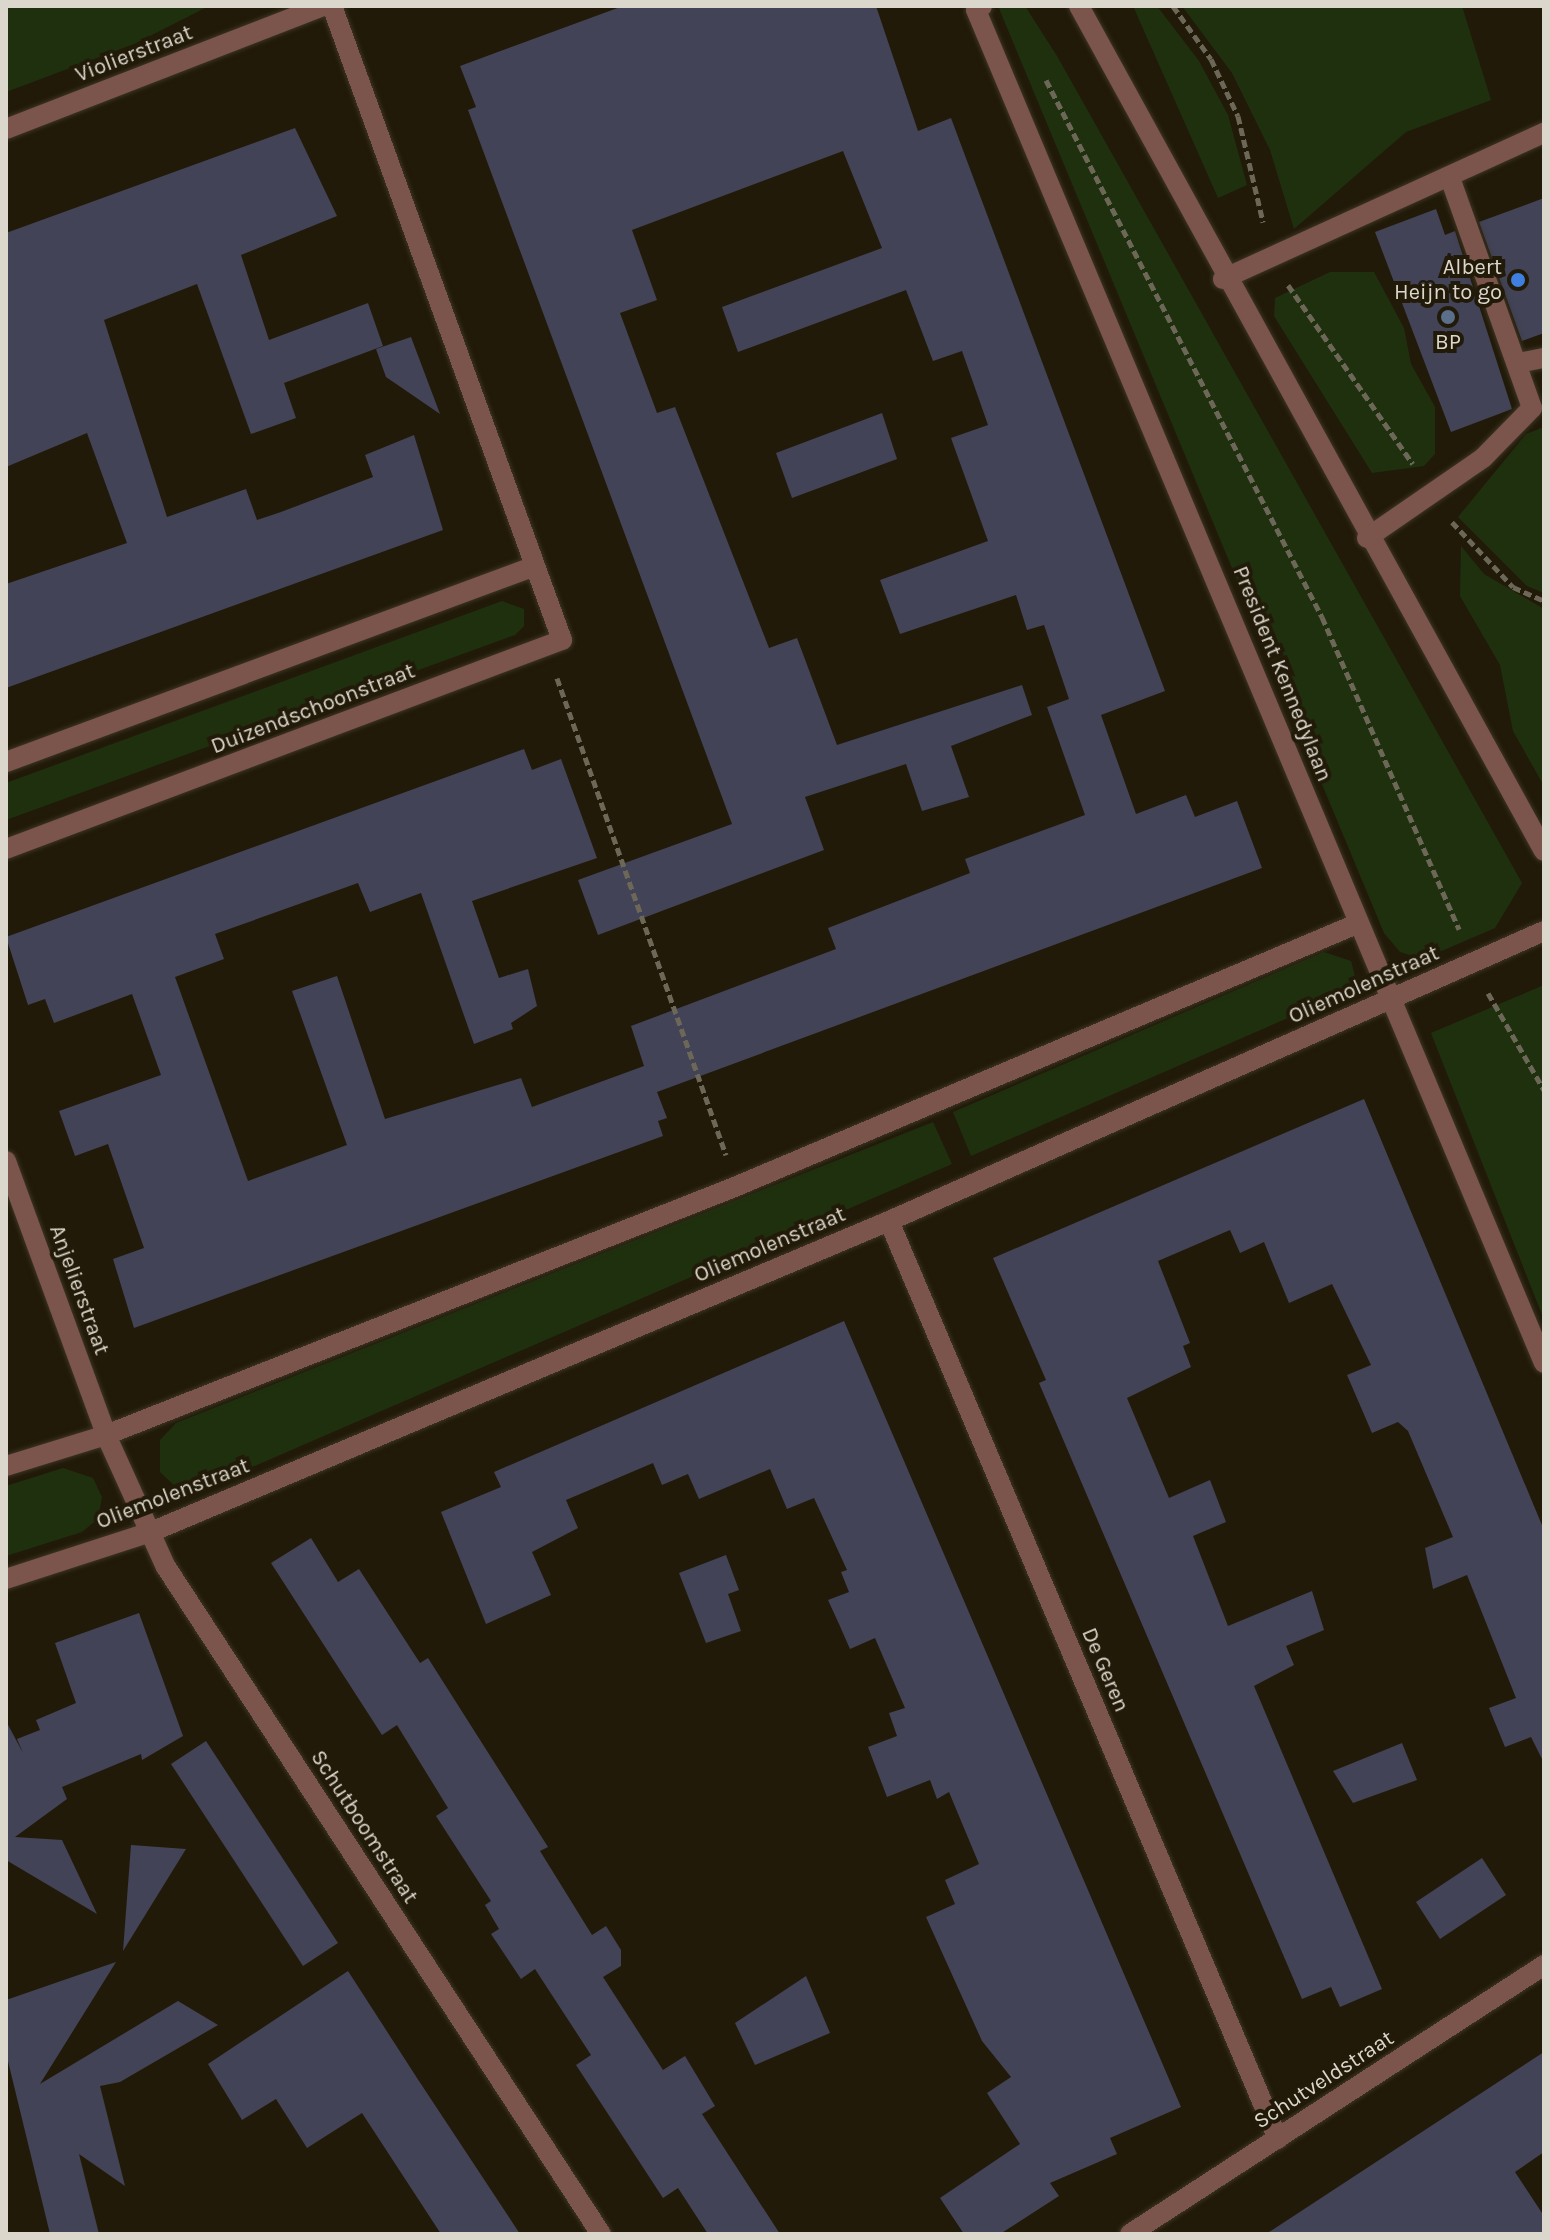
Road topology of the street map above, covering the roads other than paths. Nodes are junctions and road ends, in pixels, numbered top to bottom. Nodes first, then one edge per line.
1 (323, 6) edge
2 (332, 6) edge
3 (982, 6) edge
4 (1079, 6) edge
5 (6, 129) edge
6 (1544, 133) edge
7 (1450, 178) junction
8 (1223, 279) junction
9 (1544, 358) edge
10 (1518, 363) junction
11 (1367, 538) junction
12 (535, 566) junction
13 (6, 762) edge
14 (6, 849) edge
15 (1544, 851) edge
16 (1359, 923) junction
17 (1544, 931) edge
18 (1391, 999) junction
19 (6, 1161) edge
20 (889, 1221) junction
21 (1544, 1363) edge
22 (106, 1435) junction
23 (6, 1466) edge
24 (151, 1532) junction
25 (6, 1579) edge
26 (1544, 1965) edge
27 (1278, 2139) junction
28 (601, 2234) edge
29 (1130, 2234) edge

1 - 5 street, Violierstraat
2 - 12 street
3 - 16 street, President Kennedylaan
4 - 8 street
6 - 7 street
7 - 8 street
7 - 10 street
8 - 11 street
9 - 10 street
10 - 11 street
11 - 15 street
12 - 13 street
12 - 14 street, Duizendschoonstraat
16 - 18 street, President Kennedylaan
16 - 22 street
17 - 18 street, Oliemolenstraat
18 - 20 street, Oliemolenstraat
18 - 21 street, President Kennedylaan
19 - 22 street, Anjelierstraat
20 - 24 street, Oliemolenstraat
20 - 27 street, De Geren
22 - 23 street
22 - 24 street, Schutboomstraat
24 - 25 street, Oliemolenstraat
24 - 28 street, Schutboomstraat
26 - 27 street, Schutveldstraat
27 - 29 street, Schutveldstraat

